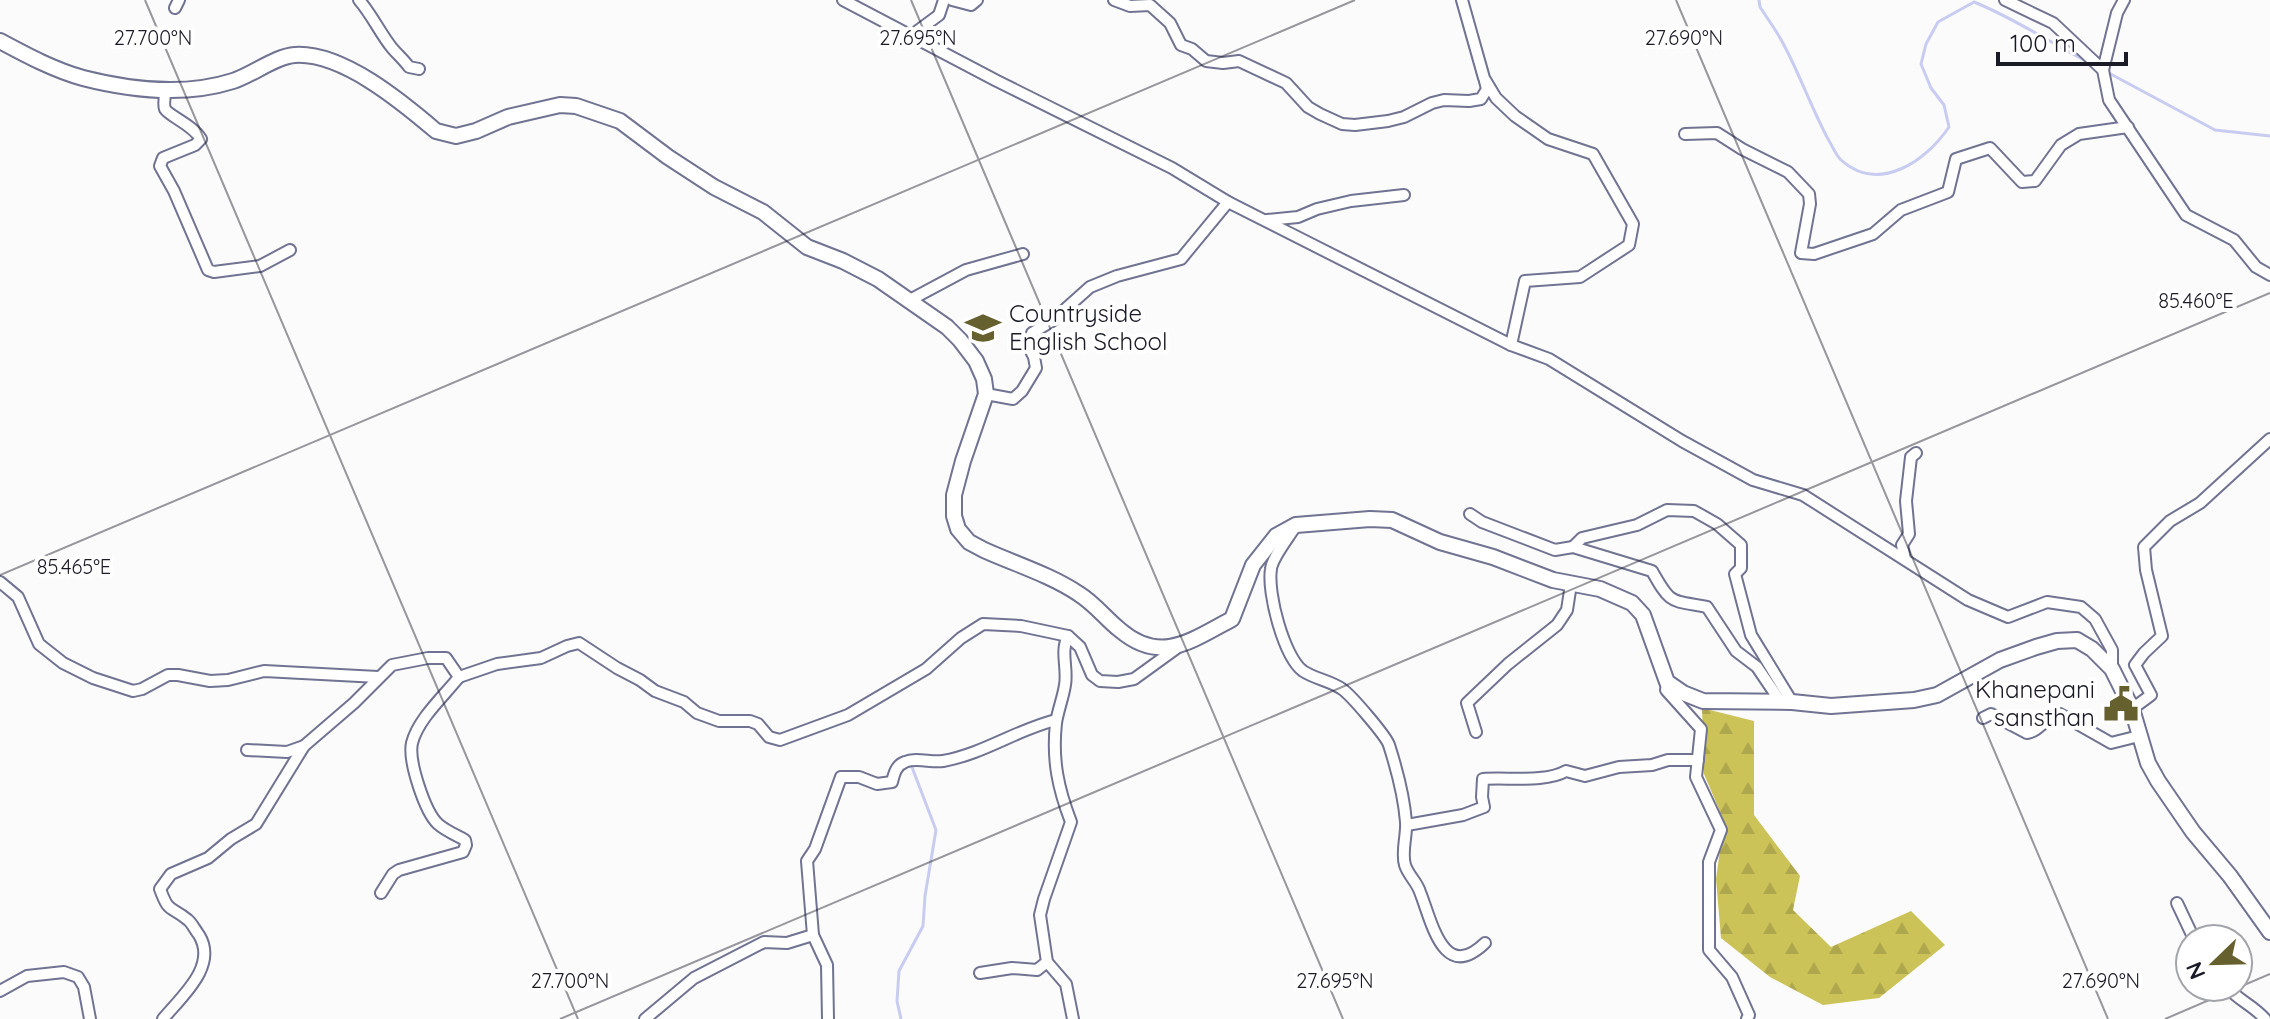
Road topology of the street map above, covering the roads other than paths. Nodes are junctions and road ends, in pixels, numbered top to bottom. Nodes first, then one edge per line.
1 (359, 0) edge
2 (843, 0) edge
3 (944, 0) edge
4 (952, 0) edge
5 (977, 0) edge
6 (1114, 0) edge
7 (1462, 0) edge
8 (2005, 0) edge
9 (2124, 0) edge
10 (912, 35) junction
11 (0, 41) edge
12 (419, 69) dead end
13 (2103, 70) junction
14 (1484, 78) junction
15 (166, 89) junction
16 (2128, 127) junction
17 (1685, 134) dead end
18 (1404, 195) dead end
19 (1228, 202) junction
20 (1265, 220) junction
21 (290, 250) dead end
22 (1023, 254) dead end
23 (2270, 275) edge
24 (910, 300) junction
25 (1511, 345) junction
26 (986, 394) junction
27 (2270, 439) edge
28 (1916, 453) dead end
29 (1470, 514) dead end
30 (1296, 525) junction
31 (1573, 547) junction
32 (1905, 559) junction
33 (0, 582) edge
34 (1571, 584) junction
35 (1068, 636) junction
36 (1183, 644) junction
37 (2112, 669) junction
38 (378, 677) junction
39 (459, 677) junction
40 (1667, 682) junction
41 (1786, 701) junction
42 (2132, 709) junction
43 (1983, 718) dead end
44 (1056, 720) junction
45 (1476, 732) dead end
46 (2139, 736) junction
47 (304, 746) junction
48 (247, 750) dead end
49 (1698, 760) junction
50 (1407, 825) junction
51 (381, 893) dead end
52 (2177, 903) dead end
53 (2186, 923) edge
54 (2270, 932) edge
55 (813, 935) junction
56 (1485, 943) dead end
57 (1047, 962) junction
58 (980, 973) dead end
59 (0, 991) edge
60 (2246, 1003) edge
61 (90, 1019) edge
62 (163, 1019) edge
63 (645, 1019) edge
64 (828, 1019) edge
65 (1073, 1019) edge
66 (1747, 1019) edge
67 (2265, 1019) edge

1 - 12 street
2 - 10 street
3 - 10 street
4 - 5 street
6 - 14 street
7 - 14 street
8 - 13 street
9 - 13 street
10 - 19 street
11 - 15 main road
13 - 16 street
14 - 25 street
15 - 21 street
15 - 24 main road
16 - 17 street
16 - 23 street
18 - 20 street
19 - 20 street
19 - 26 street
20 - 25 street
22 - 24 street
24 - 26 main road
25 - 32 street
26 - 36 main road
27 - 42 street
28 - 32 street
29 - 31 street
30 - 34 main road
30 - 36 main road
30 - 50 street
31 - 41 street
31 - 41 street
32 - 37 street
33 - 38 street
34 - 40 main road
34 - 45 street
35 - 36 street
35 - 39 street
35 - 44 street
37 - 41 main road
37 - 42 main road
38 - 39 street
38 - 47 street
39 - 51 street
40 - 41 main road
40 - 49 street
42 - 46 main road
43 - 46 street
44 - 55 street
44 - 57 street
46 - 54 main road
47 - 48 street
47 - 62 street
49 - 50 street
49 - 66 street
50 - 56 street
52 - 53 street
55 - 63 street
55 - 64 street
57 - 58 street
57 - 65 street
59 - 61 street
60 - 67 street

